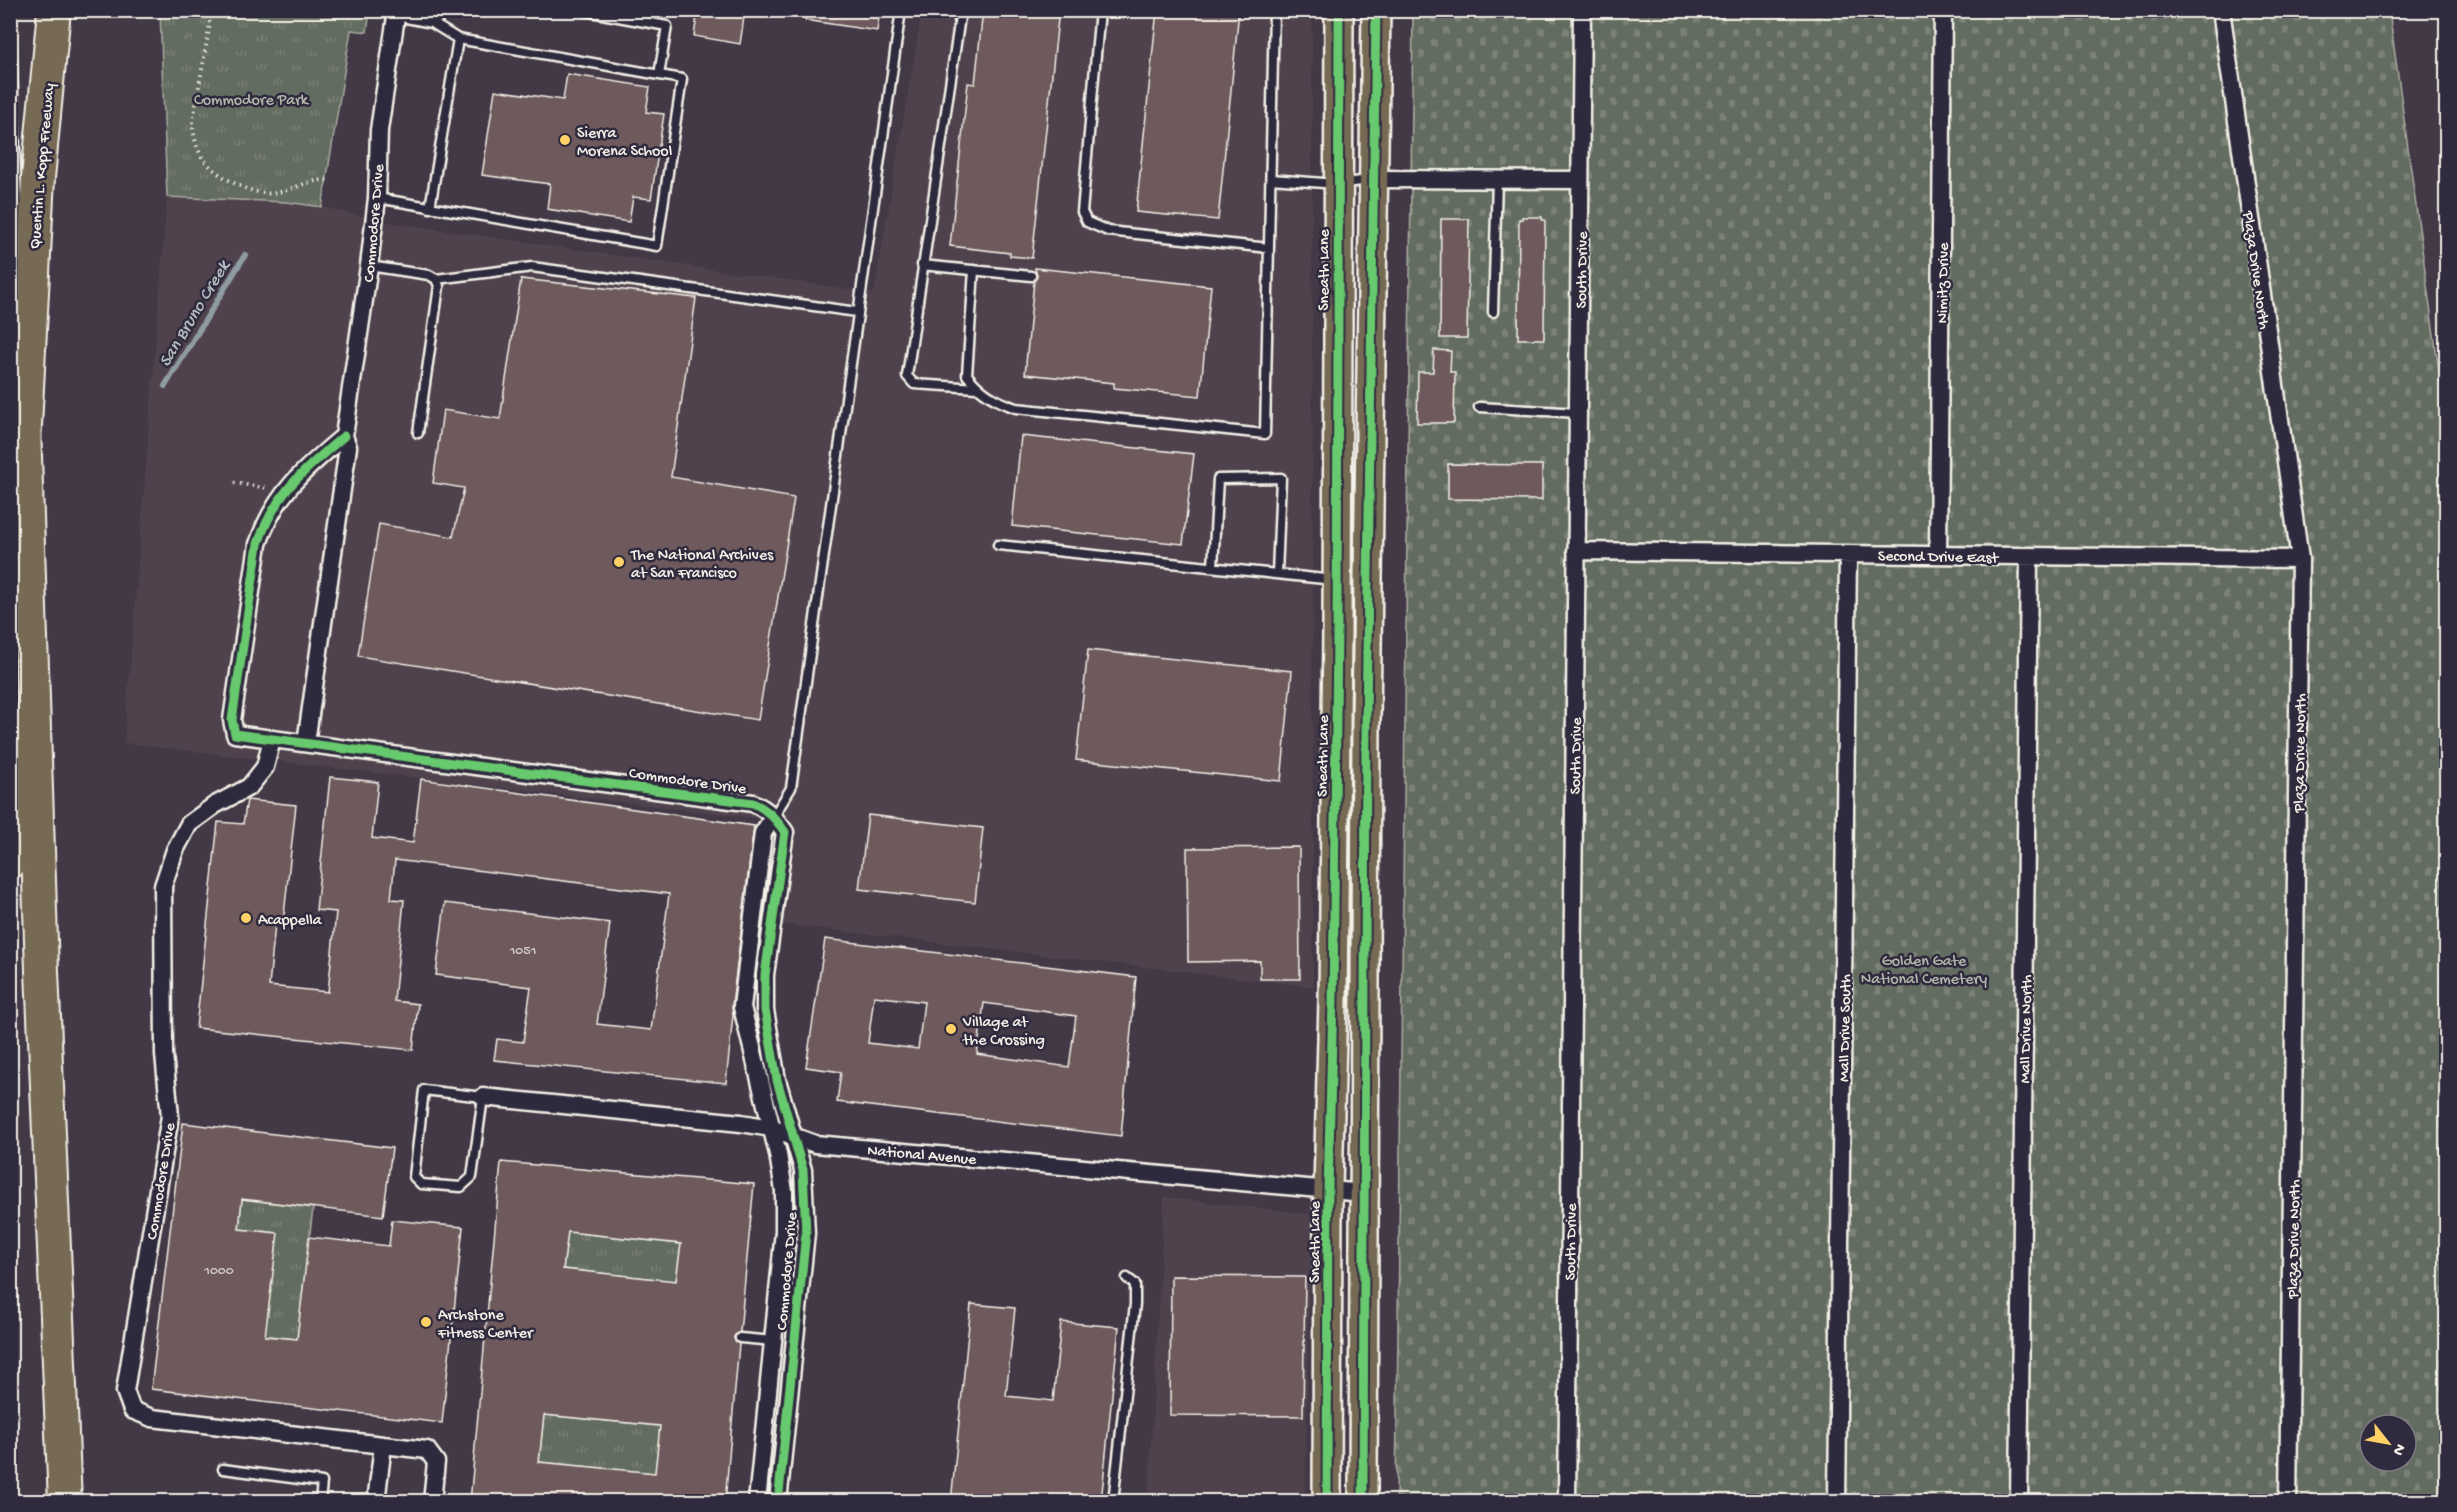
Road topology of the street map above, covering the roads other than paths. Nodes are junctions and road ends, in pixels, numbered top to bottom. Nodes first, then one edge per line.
1 (54, 10) edge
2 (449, 10) edge
3 (580, 10) edge
4 (901, 10) edge
5 (961, 10) edge
6 (1100, 10) edge
7 (1274, 10) edge
8 (1339, 10) edge
9 (1376, 10) edge
10 (1582, 10) edge
11 (1943, 10) edge
12 (2221, 10) edge
13 (10, 11) edge
14 (396, 13) edge
15 (432, 23) junction
16 (458, 39) junction
17 (659, 75) junction
18 (1271, 178) junction
19 (1374, 179) junction
20 (1497, 180) junction
21 (1580, 180) junction
22 (1337, 184) junction
23 (377, 198) junction
24 (430, 208) junction
25 (1269, 248) junction
26 (922, 265) junction
27 (369, 266) junction
28 (974, 270) junction
29 (19, 271) dead end
30 (1031, 276) dead end
31 (436, 279) junction
32 (857, 312) junction
33 (1493, 312) dead end
34 (21, 318) dead end
35 (977, 388) junction
36 (1479, 407) dead end
37 (1578, 413) junction
38 (24, 425) junction
39 (418, 433) dead end
40 (344, 436) junction
41 (998, 545) dead end
42 (1576, 551) junction
43 (1848, 554) junction
44 (1938, 555) junction
45 (2029, 556) junction
46 (2300, 559) junction
47 (1213, 567) junction
48 (1278, 574) junction
49 (1338, 580) junction
50 (272, 739) junction
51 (306, 743) junction
52 (774, 816) junction
53 (10, 862) edge
54 (483, 1097) junction
55 (771, 1128) junction
56 (795, 1138) junction
57 (1328, 1189) junction
58 (1364, 1192) junction
59 (1127, 1278) dead end
60 (740, 1338) dead end
61 (773, 1341) junction
62 (794, 1344) junction
63 (383, 1445) junction
64 (223, 1469) dead end
65 (65, 1502) edge
66 (320, 1502) edge
67 (376, 1502) edge
68 (432, 1502) edge
69 (757, 1502) edge
70 (778, 1502) edge
71 (1113, 1502) edge
72 (1327, 1502) edge
73 (1363, 1502) edge
74 (1567, 1502) edge
75 (1837, 1502) edge
76 (2019, 1502) edge
77 (2289, 1502) edge

1 - 38 highway, Quentin L. Kopp Freeway
2 - 15 lane
3 - 17 lane
4 - 32 lane
5 - 26 lane
6 - 25 lane
7 - 18 lane
8 - 22 main road, Sneath Lane
9 - 19 main road
10 - 21 street, South Drive
11 - 44 street, Nimitz Drive
12 - 46 street, Plaza Drive North
13 - 29 lane
14 - 15 lane
14 - 23 street, Commodore Drive
15 - 16 lane
16 - 17 lane
16 - 24 lane
17 - 24 lane
18 - 22 lane
18 - 25 lane
19 - 20 street
19 - 22 lane
19 - 58 main road
20 - 21 street
20 - 33 lane
21 - 37 street, South Drive
22 - 49 main road, Sneath Lane
23 - 24 lane
23 - 27 street, Commodore Drive
25 - 35 lane
26 - 28 lane
26 - 35 lane
27 - 31 lane
27 - 40 street, Commodore Drive
28 - 30 lane
28 - 35 lane
31 - 32 lane
31 - 39 lane
32 - 52 lane
34 - 38 lane
36 - 37 lane
37 - 42 street, South Drive
38 - 53 highway, Quentin L. Kopp Freeway
38 - 65 highway
40 - 50 street, Commodore Drive
40 - 51 street, Commodore Drive
41 - 47 lane
42 - 43 street, Second Drive East
42 - 74 street, South Drive
43 - 44 street, Second Drive East
43 - 75 street, Mall Drive South
44 - 45 street, Second Drive East
45 - 46 street, Second Drive East
45 - 76 street, Mall Drive North
46 - 77 street, Plaza Drive North
47 - 48 lane
47 - 48 lane
48 - 49 lane
49 - 57 main road, Sneath Lane
50 - 51 street, Commodore Drive
50 - 63 street, Commodore Drive
51 - 52 street, Commodore Drive
52 - 55 street, Commodore Drive
52 - 56 street, Commodore Drive
54 - 54 lane, National Avenue
54 - 55 street, National Avenue
55 - 56 street, National Avenue
55 - 61 street, Commodore Drive
56 - 57 street, National Avenue
56 - 62 street, Commodore Drive
57 - 58 street, National Avenue
57 - 72 main road, Sneath Lane
58 - 73 main road
59 - 71 lane
60 - 61 lane
61 - 62 street
61 - 69 street, Commodore Drive
62 - 70 street, Commodore Drive
63 - 67 street
63 - 68 street, Commodore Drive
64 - 66 lane

